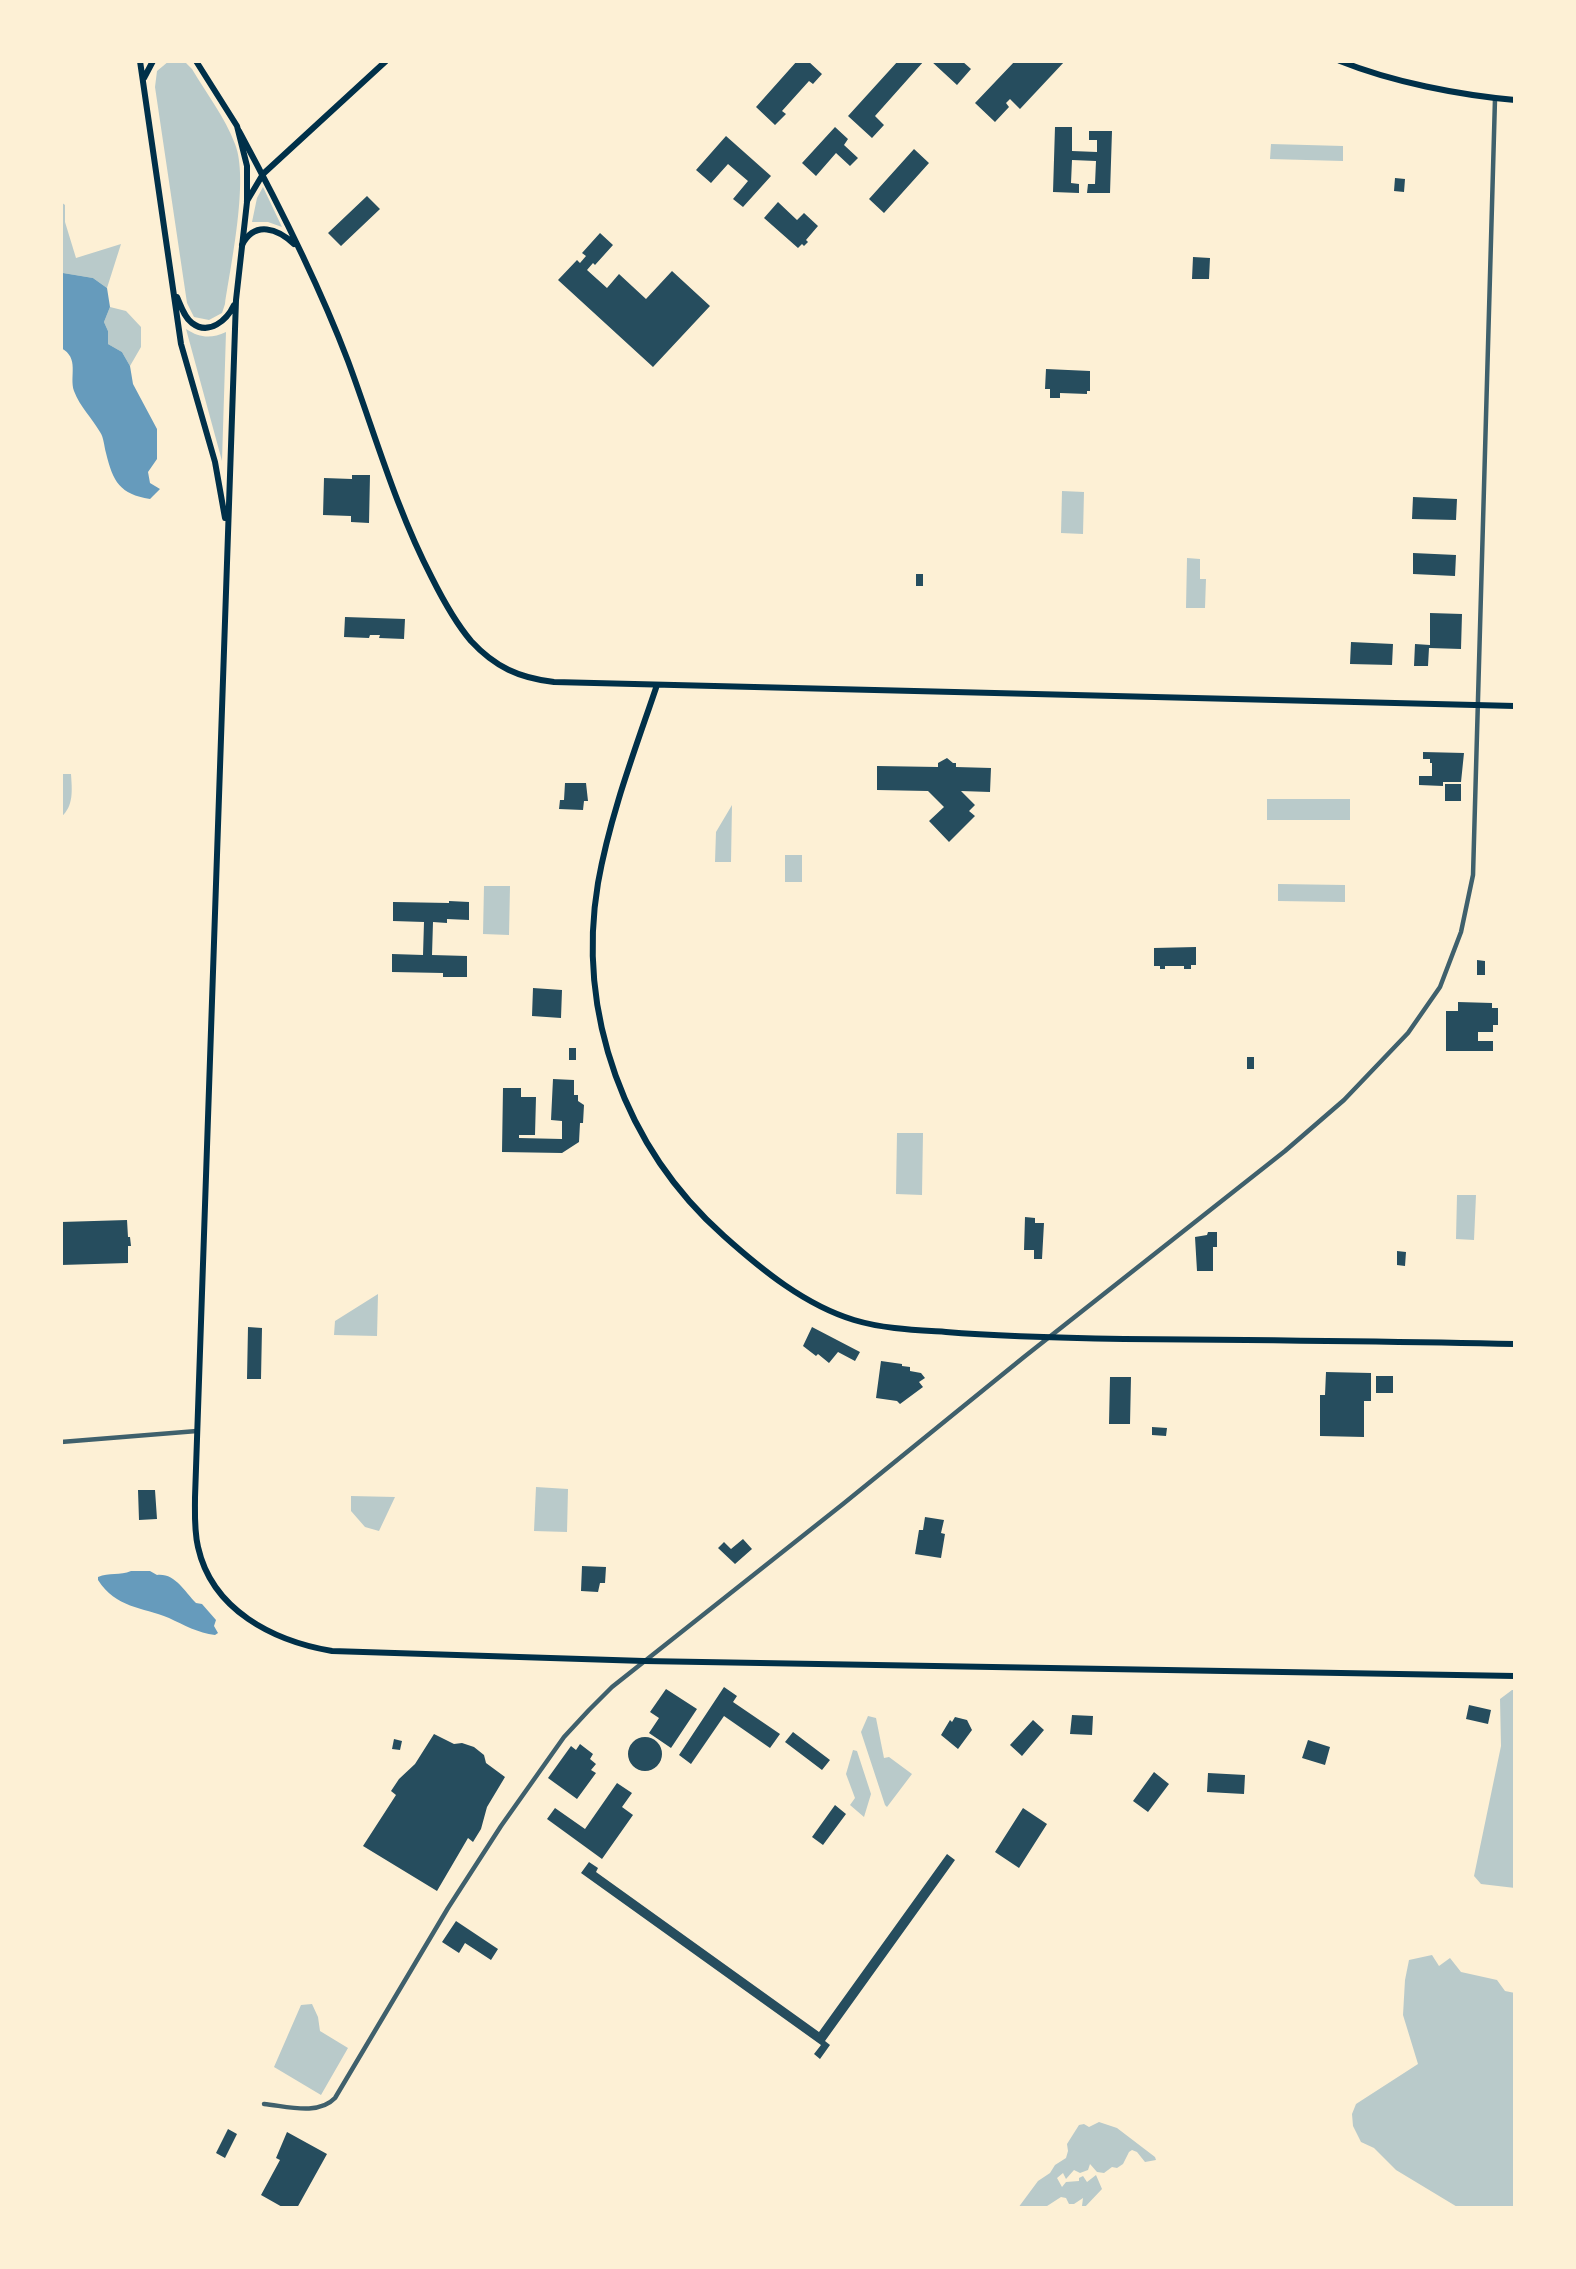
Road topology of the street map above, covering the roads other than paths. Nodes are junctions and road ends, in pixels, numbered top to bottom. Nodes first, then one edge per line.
1 (141, 61) edge
2 (153, 61) edge
3 (194, 61) edge
4 (386, 61) edge
5 (1339, 61) edge
6 (143, 79) junction
7 (1495, 99) junction
8 (1515, 100) edge
9 (237, 126) junction
10 (262, 174) junction
11 (247, 202) junction
12 (241, 248) junction
13 (298, 248) junction
14 (173, 289) junction
15 (236, 300) junction
16 (227, 534) junction
17 (657, 685) junction
18 (1479, 706) junction
19 (1515, 706) edge
20 (1048, 1338) junction
21 (1515, 1344) edge
22 (197, 1431) junction
23 (61, 1442) edge
24 (644, 1661) junction
25 (1515, 1676) edge
26 (264, 2104) dead end

1 - 6 main road
2 - 6 main road
3 - 9 main road
4 - 10 main road
5 - 7 main road
6 - 14 main road
7 - 8 main road
7 - 18 street
9 - 10 main road
9 - 11 main road
10 - 11 main road
10 - 13 main road
11 - 12 main road
12 - 13 main road
12 - 15 main road
13 - 17 main road
14 - 15 main road
14 - 16 main road
15 - 16 main road
16 - 22 main road
17 - 18 main road
17 - 20 main road
18 - 19 main road
18 - 20 street
20 - 21 main road
20 - 24 street
22 - 23 street
22 - 24 main road
24 - 25 main road
24 - 26 street

